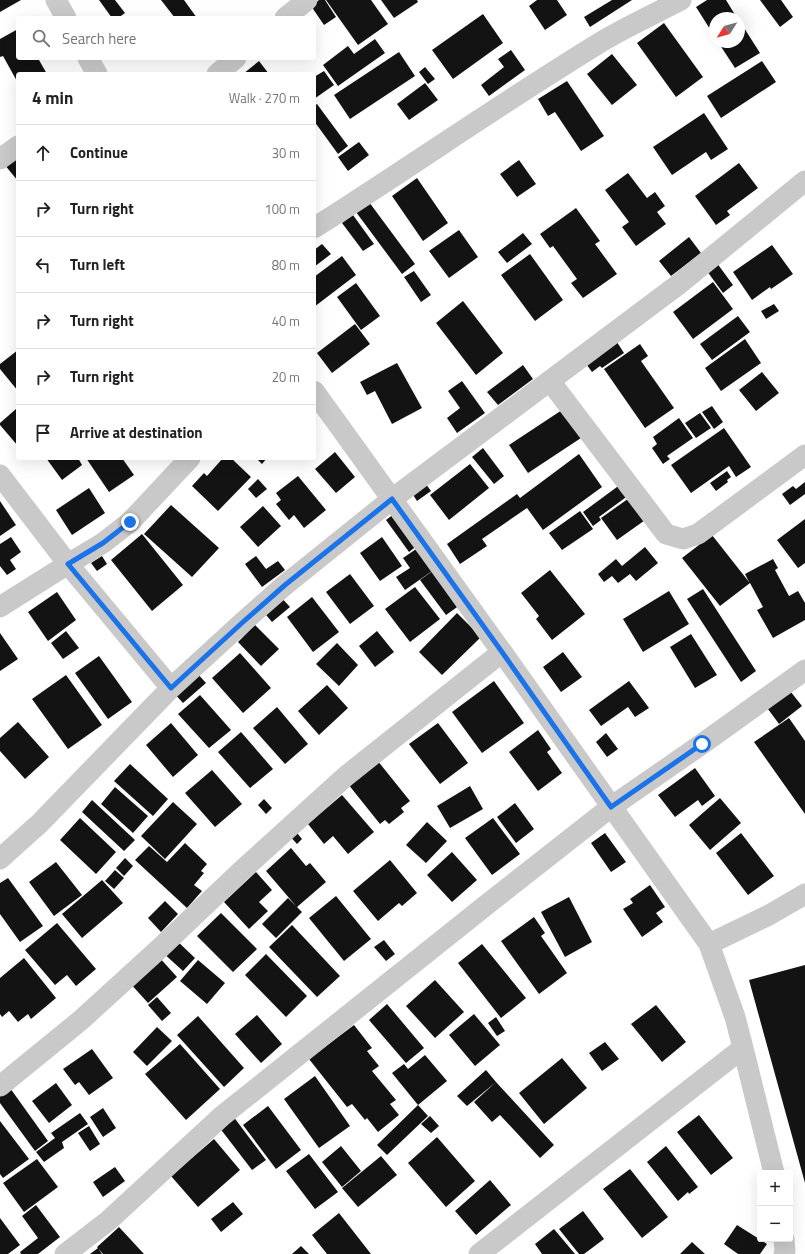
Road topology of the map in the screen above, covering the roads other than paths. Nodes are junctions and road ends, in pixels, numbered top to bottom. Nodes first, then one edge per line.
1 (56, 0) edge
2 (307, 0) edge
3 (681, 0) edge
4 (65, 16) edge
5 (287, 16) edge
6 (89, 60) edge
7 (234, 60) edge
8 (96, 72) edge
9 (219, 72) edge
10 (16, 147) edge
11 (0, 159) edge
12 (805, 181) edge
13 (316, 227) edge
14 (550, 381) junction
15 (316, 394) edge
16 (805, 455) edge
17 (188, 460) edge
18 (0, 475) edge
19 (392, 499) junction
20 (68, 564) junction
21 (0, 607) edge
22 (502, 652) junction
23 (805, 670) edge
24 (171, 688) junction
25 (611, 807) junction
26 (0, 859) edge
27 (805, 894) edge
28 (709, 944) junction
29 (743, 1048) junction
30 (0, 1086) edge
31 (773, 1170) edge
32 (784, 1242) edge
33 (65, 1254) edge
34 (479, 1254) edge
35 (784, 1254) edge

1 - 4 street
2 - 5 street
3 - 13 street
6 - 8 street
7 - 9 street
10 - 11 street
12 - 14 street
14 - 16 street
14 - 19 street
15 - 19 street
17 - 20 street
18 - 20 street
19 - 22 street
19 - 24 street
20 - 21 street
20 - 24 street
22 - 25 street
22 - 30 street
23 - 25 street
24 - 26 street
25 - 28 street
25 - 33 street
27 - 28 street
28 - 29 street
29 - 31 street
29 - 34 street
32 - 35 street

